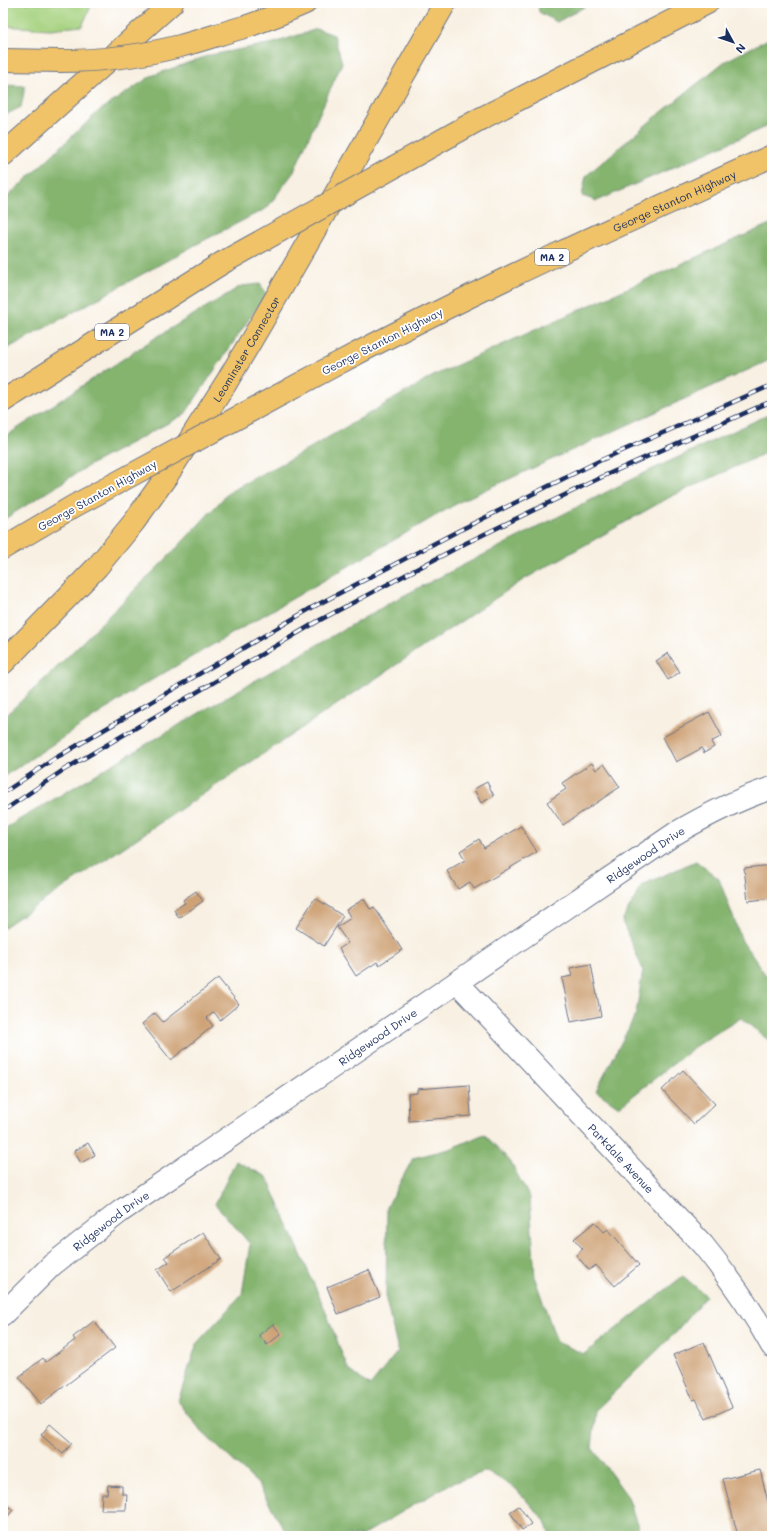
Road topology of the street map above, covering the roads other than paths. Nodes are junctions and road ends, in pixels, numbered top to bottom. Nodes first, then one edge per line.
1 (172, 3) edge
2 (305, 3) edge
3 (445, 3) edge
4 (708, 3) edge
5 (3, 60) edge
6 (3, 155) edge
7 (772, 156) edge
8 (3, 401) edge
9 (3, 548) edge
10 (3, 663) edge
11 (772, 788) edge
12 (457, 982) junction
13 (3, 1314) edge
14 (772, 1346) edge

1 - 6 main road
2 - 5 main road, bridge
3 - 10 main road, Leominster Connector
4 - 8 main road, MA 2, bridge
7 - 9 main road, George Stanton Highway / MA 2, bridge
11 - 12 street, Ridgewood Drive
12 - 13 street, Ridgewood Drive
12 - 14 street, Parkdale Avenue

